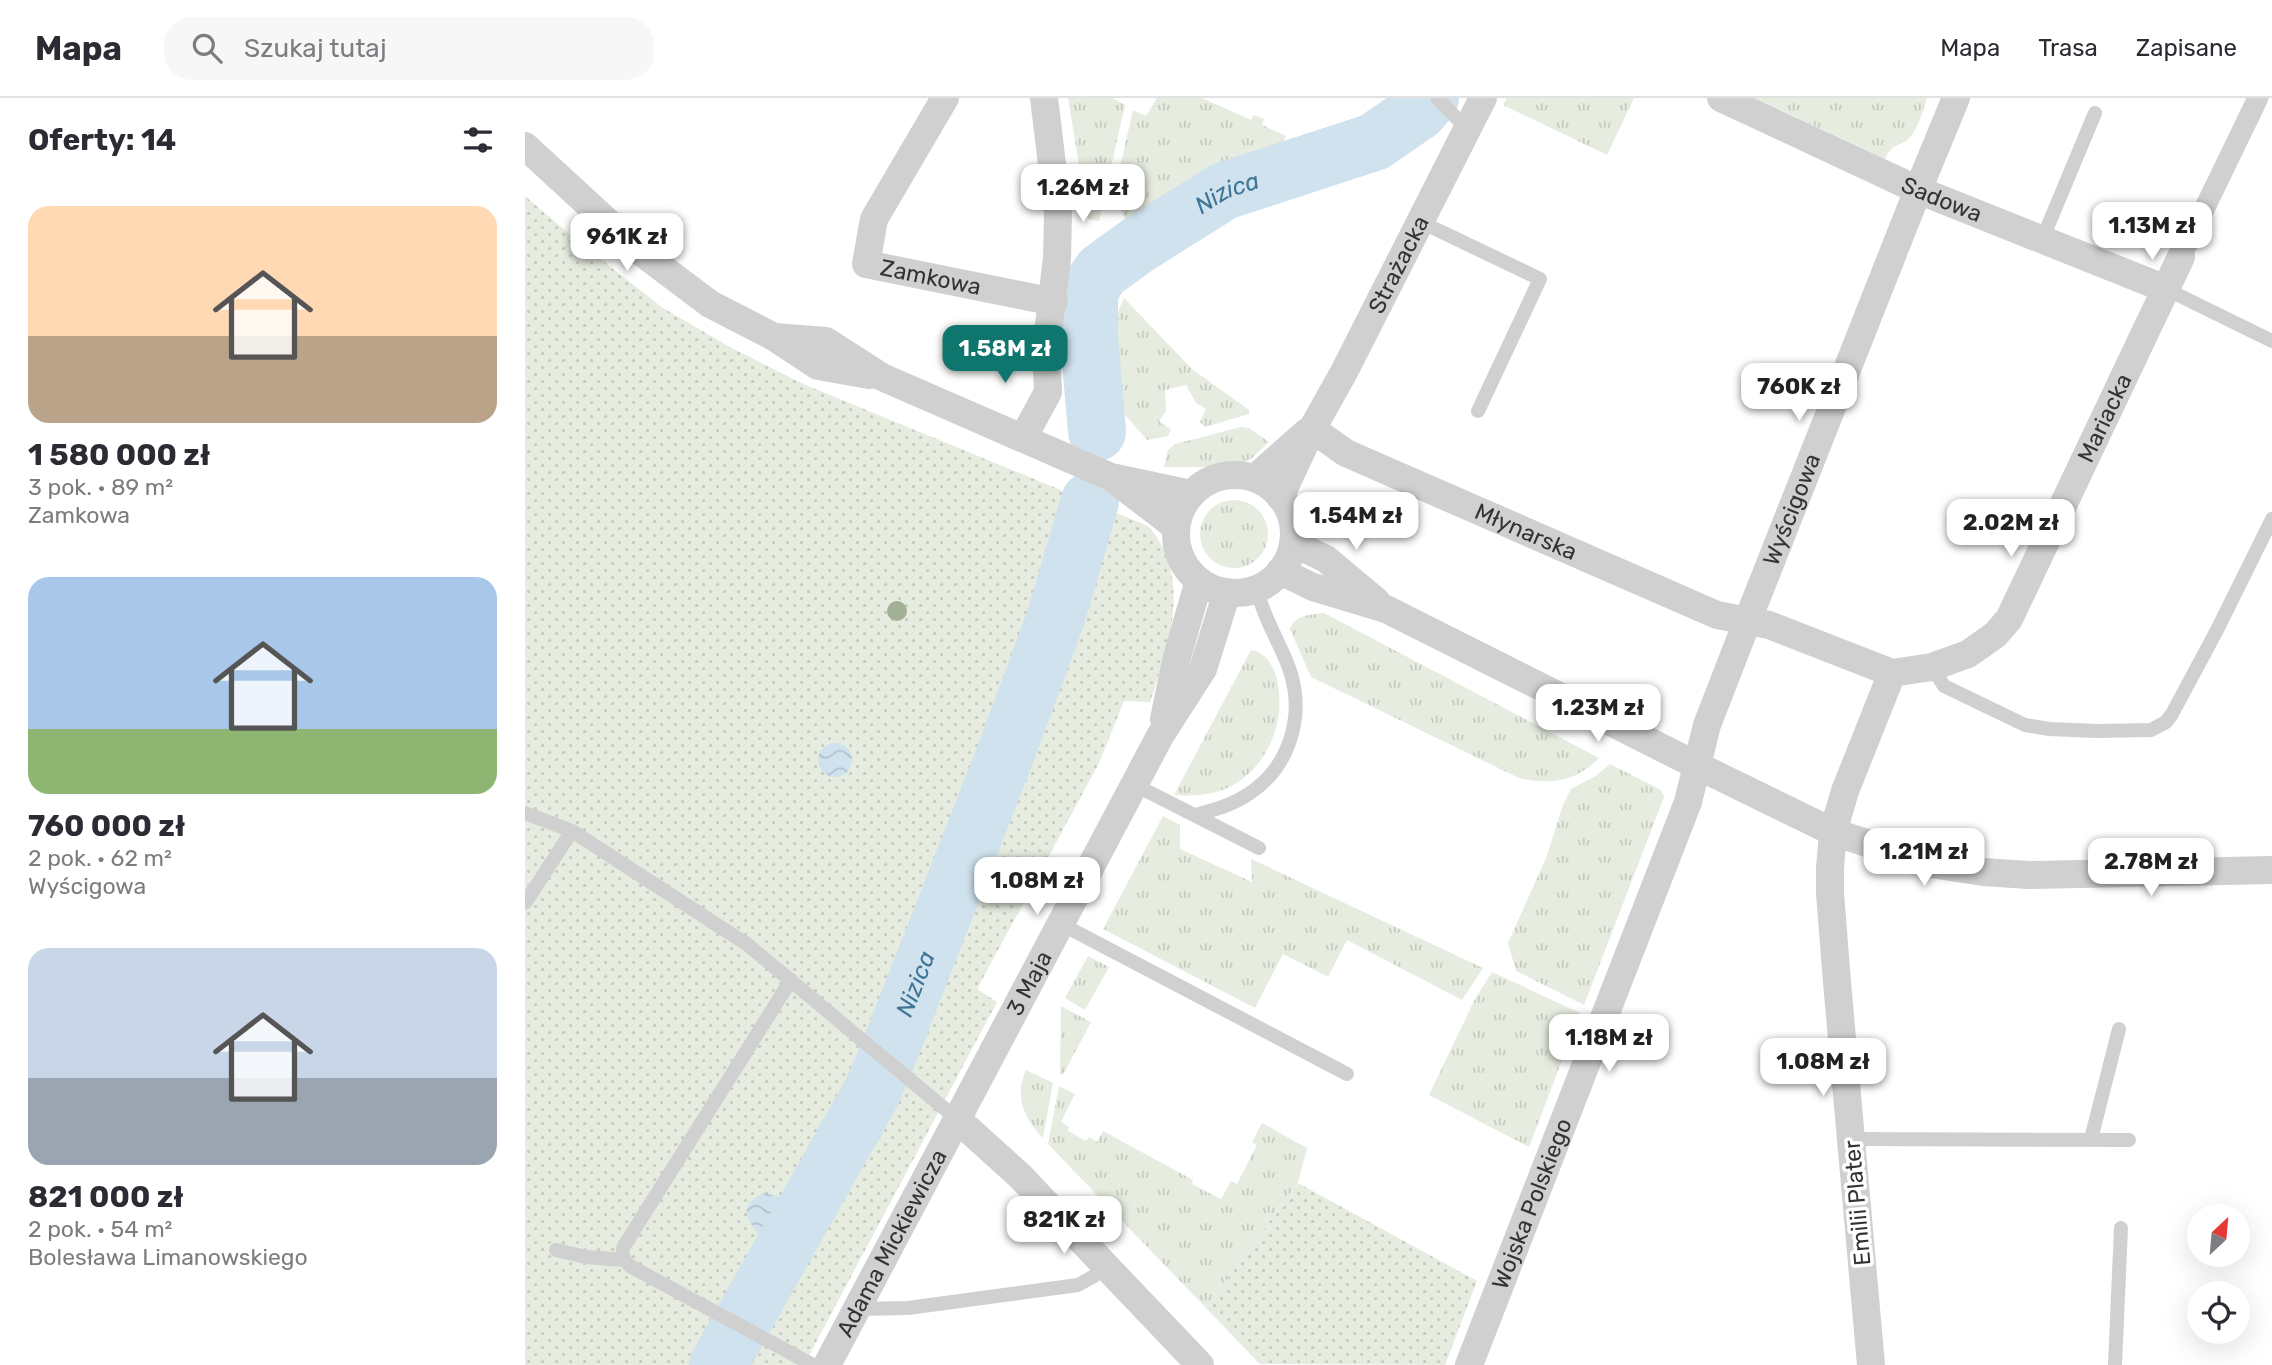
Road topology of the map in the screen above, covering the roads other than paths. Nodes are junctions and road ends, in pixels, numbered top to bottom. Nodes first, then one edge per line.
1 (944, 98) edge
2 (1044, 98) edge
3 (1483, 98) edge
4 (1721, 98) edge
5 (1956, 98) edge
6 (2258, 98) edge
7 (1440, 101) edge
8 (2095, 113) dead end
9 (1466, 128) junction
10 (525, 146) edge
11 (1917, 190) junction
12 (1421, 222) junction
13 (2042, 240) junction
14 (2181, 257) joint
15 (2166, 289) junction
16 (1054, 302) junction
17 (2272, 341) edge
18 (1478, 411) dead end
19 (1312, 429) junction
20 (1023, 438) junction
21 (1111, 477) junction
22 (1255, 478) junction
23 (1191, 494) junction
24 (1280, 497) junction
25 (2272, 519) edge
26 (1176, 527) junction
27 (1293, 543) junction
28 (1280, 571) junction
29 (1199, 581) junction
30 (1256, 589) junction
31 (1227, 592) junction
32 (1386, 609) junction
33 (1747, 622) junction
34 (1932, 667) junction
35 (1892, 673) junction
36 (1160, 736) junction
37 (1698, 766) junction
38 (1135, 785) junction
39 (525, 813) edge
40 (1195, 815) junction
41 (572, 831) junction
42 (1833, 832) junction
43 (1259, 848) dead end
44 (2272, 870) edge
45 (525, 903) edge
46 (1061, 925) junction
47 (791, 980) junction
48 (2119, 1029) dead end
49 (1347, 1074) dead end
50 (957, 1119) junction
51 (1851, 1139) junction
52 (2091, 1139) junction
53 (2129, 1140) dead end
54 (2121, 1228) dead end
55 (556, 1250) dead end
56 (624, 1260) junction
57 (1105, 1264) junction
58 (857, 1308) junction
59 (813, 1365) edge
60 (827, 1365) edge
61 (1200, 1365) edge
62 (1469, 1365) edge
63 (1871, 1365) edge
64 (2115, 1365) edge

1 - 16 street, Zamkowa
2 - 16 street
3 - 9 street, Strażacka
4 - 11 street, Sadowa
5 - 11 street, Wyścigowa
6 - 14 street, Mariacka
7 - 9 lane
8 - 13 lane
9 - 12 street, Strażacka
10 - 20 street
11 - 13 street, Sadowa
11 - 33 street, Wyścigowa
12 - 18 lane
12 - 19 street, Strażacka
13 - 15 street, Sadowa
14 - 15 street, Mariacka
15 - 17 lane
15 - 34 street, Mariacka
16 - 20 street
19 - 22 street, Strażacka
19 - 24 street, Strażacka
19 - 33 street, Młynarska
20 - 21 street
21 - 23 street
21 - 26 street
22 - 23 street
22 - 24 street
23 - 26 street
24 - 27 street
25 - 34 lane
26 - 29 street
27 - 28 street
27 - 32 street
28 - 30 street
28 - 32 street
29 - 31 street
29 - 36 street, 3 Maja
30 - 31 street
30 - 40 lane
31 - 36 street, 3 Maja
32 - 37 street
33 - 35 street, Mariacka
33 - 37 street, Wyścigowa
34 - 35 street, Mariacka
35 - 42 street
36 - 38 street, 3 Maja
37 - 42 street
37 - 62 street, Wojska Polskiego
38 - 40 lane
38 - 46 street, 3 Maja
39 - 41 lane
40 - 43 lane
41 - 45 lane
41 - 47 lane
42 - 44 street
42 - 51 street, Emilii Plater
46 - 49 lane
46 - 50 street, 3 Maja
47 - 50 lane
47 - 56 lane
48 - 52 lane
50 - 57 street
50 - 58 street, Adama Mickiewicza
51 - 52 lane
51 - 63 street, Emilii Plater
52 - 53 lane
54 - 64 lane
55 - 56 lane
56 - 59 lane
57 - 58 lane
57 - 61 street
58 - 60 street, Adama Mickiewicza

